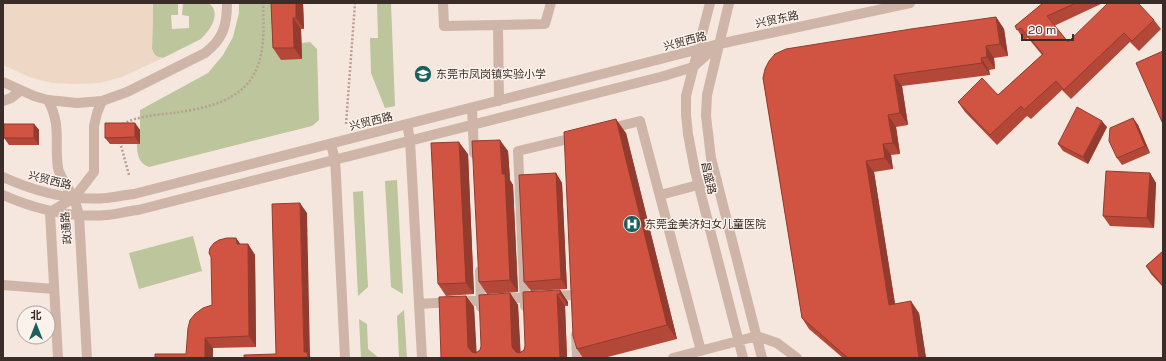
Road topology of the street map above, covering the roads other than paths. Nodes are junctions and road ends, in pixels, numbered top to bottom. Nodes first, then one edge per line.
1 (227, 3) edge
2 (443, 3) edge
3 (551, 3) edge
4 (710, 3) edge
5 (729, 3) edge
6 (910, 3) edge
7 (498, 26) junction
8 (718, 44) junction
9 (698, 49) junction
10 (694, 67) junction
11 (3, 82) edge
12 (20, 91) junction
13 (48, 100) junction
14 (499, 100) junction
15 (3, 101) edge
16 (102, 101) junction
17 (472, 108) junction
18 (406, 124) junction
19 (473, 124) junction
20 (410, 140) junction
21 (331, 144) junction
22 (335, 160) junction
23 (475, 161) edge
24 (3, 177) edge
25 (717, 180) junction
26 (698, 185) junction
27 (3, 195) edge
28 (660, 195) junction
29 (74, 198) junction
30 (50, 212) junction
31 (79, 215) junction
32 (479, 261) edge
33 (3, 285) edge
34 (54, 288) junction
35 (574, 295) edge
36 (525, 298) junction
37 (481, 300) junction
38 (419, 304) junction
39 (525, 313) edge
40 (481, 314) edge
41 (576, 326) edge
42 (757, 336) junction
43 (739, 341) junction
44 (701, 351) junction
45 (58, 358) edge
46 (86, 358) edge
47 (345, 358) edge
48 (422, 358) edge
49 (577, 358) edge
50 (674, 358) edge
51 (743, 358) edge
52 (762, 358) edge
53 (797, 358) edge

1 - 16 street
2 - 7 street
3 - 7 street
4 - 9 street, 昌盛路
5 - 8 street, 昌盛路
6 - 8 street, 兴贸东路
7 - 14 street
8 - 9 street, 兴贸西路
8 - 10 street, 兴贸西路
8 - 25 street, 昌盛路
9 - 10 street, 昌盛路
9 - 14 street, 兴贸西路
10 - 19 street, 兴贸西路
10 - 26 street, 昌盛路
11 - 12 street
12 - 13 street
12 - 15 street
13 - 16 street
13 - 29 street
14 - 17 street, 兴贸西路
16 - 29 street
17 - 18 street, 兴贸西路
17 - 19 street
18 - 20 street
18 - 21 street, 兴贸西路
19 - 20 street, 兴贸西路
19 - 23 street
20 - 22 street, 兴贸西路
20 - 38 street
21 - 22 street
21 - 29 street, 兴贸西路
22 - 31 street, 兴贸西路
22 - 47 street
24 - 29 street, 兴贸西路
25 - 26 street
25 - 42 street, 昌盛路
26 - 28 street
26 - 43 street, 昌盛路
27 - 30 street, 兴贸西路
28 - 36 street
28 - 44 street
29 - 30 street, 政通路
29 - 31 street, 政通路
30 - 31 street, 兴贸西路
30 - 34 street, 政通路
31 - 46 street, 政通路
32 - 37 street
33 - 34 street
34 - 45 street, 政通路
35 - 36 street
36 - 37 street
36 - 39 street
37 - 38 street
37 - 40 street
38 - 48 street
41 - 49 street
42 - 43 street
42 - 52 street, 昌盛路
42 - 53 street
43 - 44 street
43 - 51 street, 昌盛路
44 - 50 street

